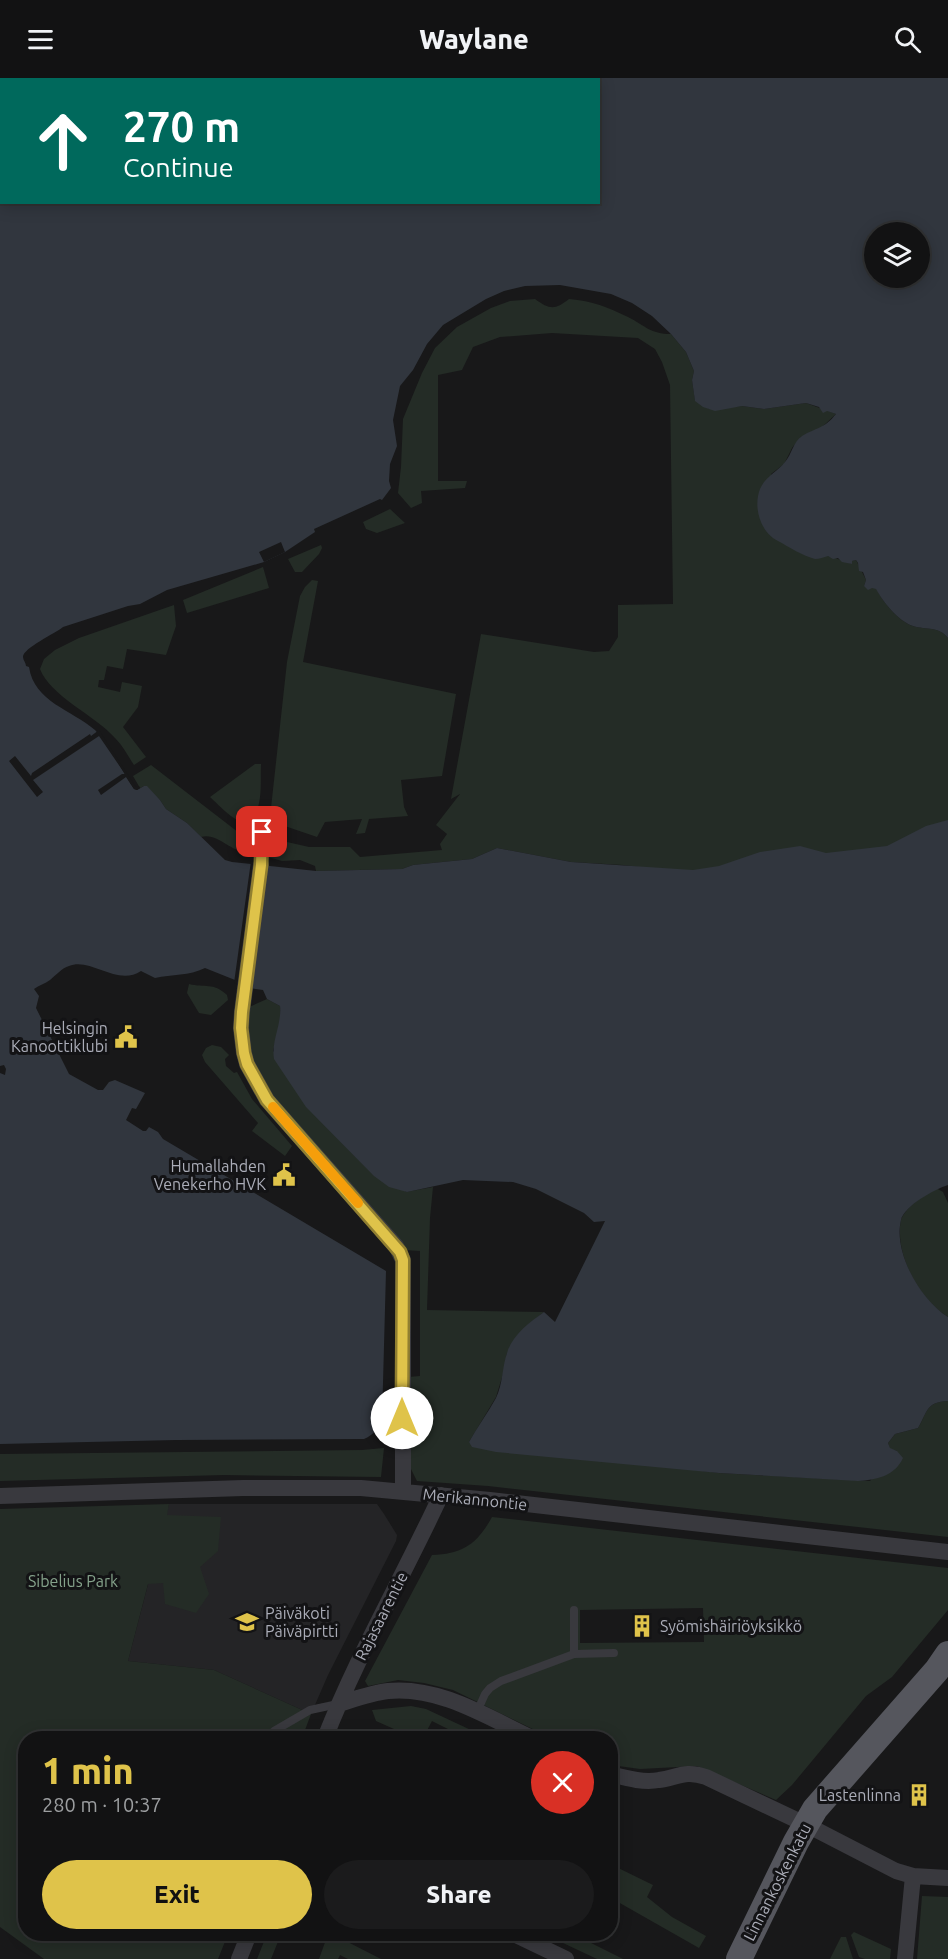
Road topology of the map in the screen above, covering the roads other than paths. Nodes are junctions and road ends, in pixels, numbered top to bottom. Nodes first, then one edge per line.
1 (262, 832) dead end
2 (261, 865) joint
3 (403, 1492) junction
4 (441, 1495) junction
5 (0, 1496) edge
6 (948, 1552) edge
7 (574, 1610) dead end
8 (614, 1653) dead end
9 (574, 1654) junction
10 (944, 1662) edge
11 (339, 1704) junction
12 (477, 1712) junction
13 (274, 1731) dead end
14 (328, 1731) edge
15 (517, 1731) edge
16 (618, 1776) edge
17 (805, 1824) junction
18 (913, 1876) junction
19 (948, 1878) edge
20 (246, 1941) edge
21 (529, 1941) edge
22 (239, 1959) edge
23 (566, 1959) edge
24 (738, 1959) edge
25 (905, 1959) edge

1 - 2 lane
2 - 3 street
3 - 4 street, Merikannontie
3 - 5 street, Merikannontie
4 - 6 street, Merikannontie
4 - 11 street, Rajasaarentie
7 - 9 lane
8 - 9 lane
9 - 12 lane
10 - 17 main road, Linnankoskenkatu
11 - 12 street
11 - 13 lane
11 - 14 street, Rajasaarentie
12 - 15 street
16 - 17 street
17 - 18 street
17 - 24 main road, Linnankoskenkatu
18 - 19 street
18 - 25 street
20 - 22 street
21 - 23 street

